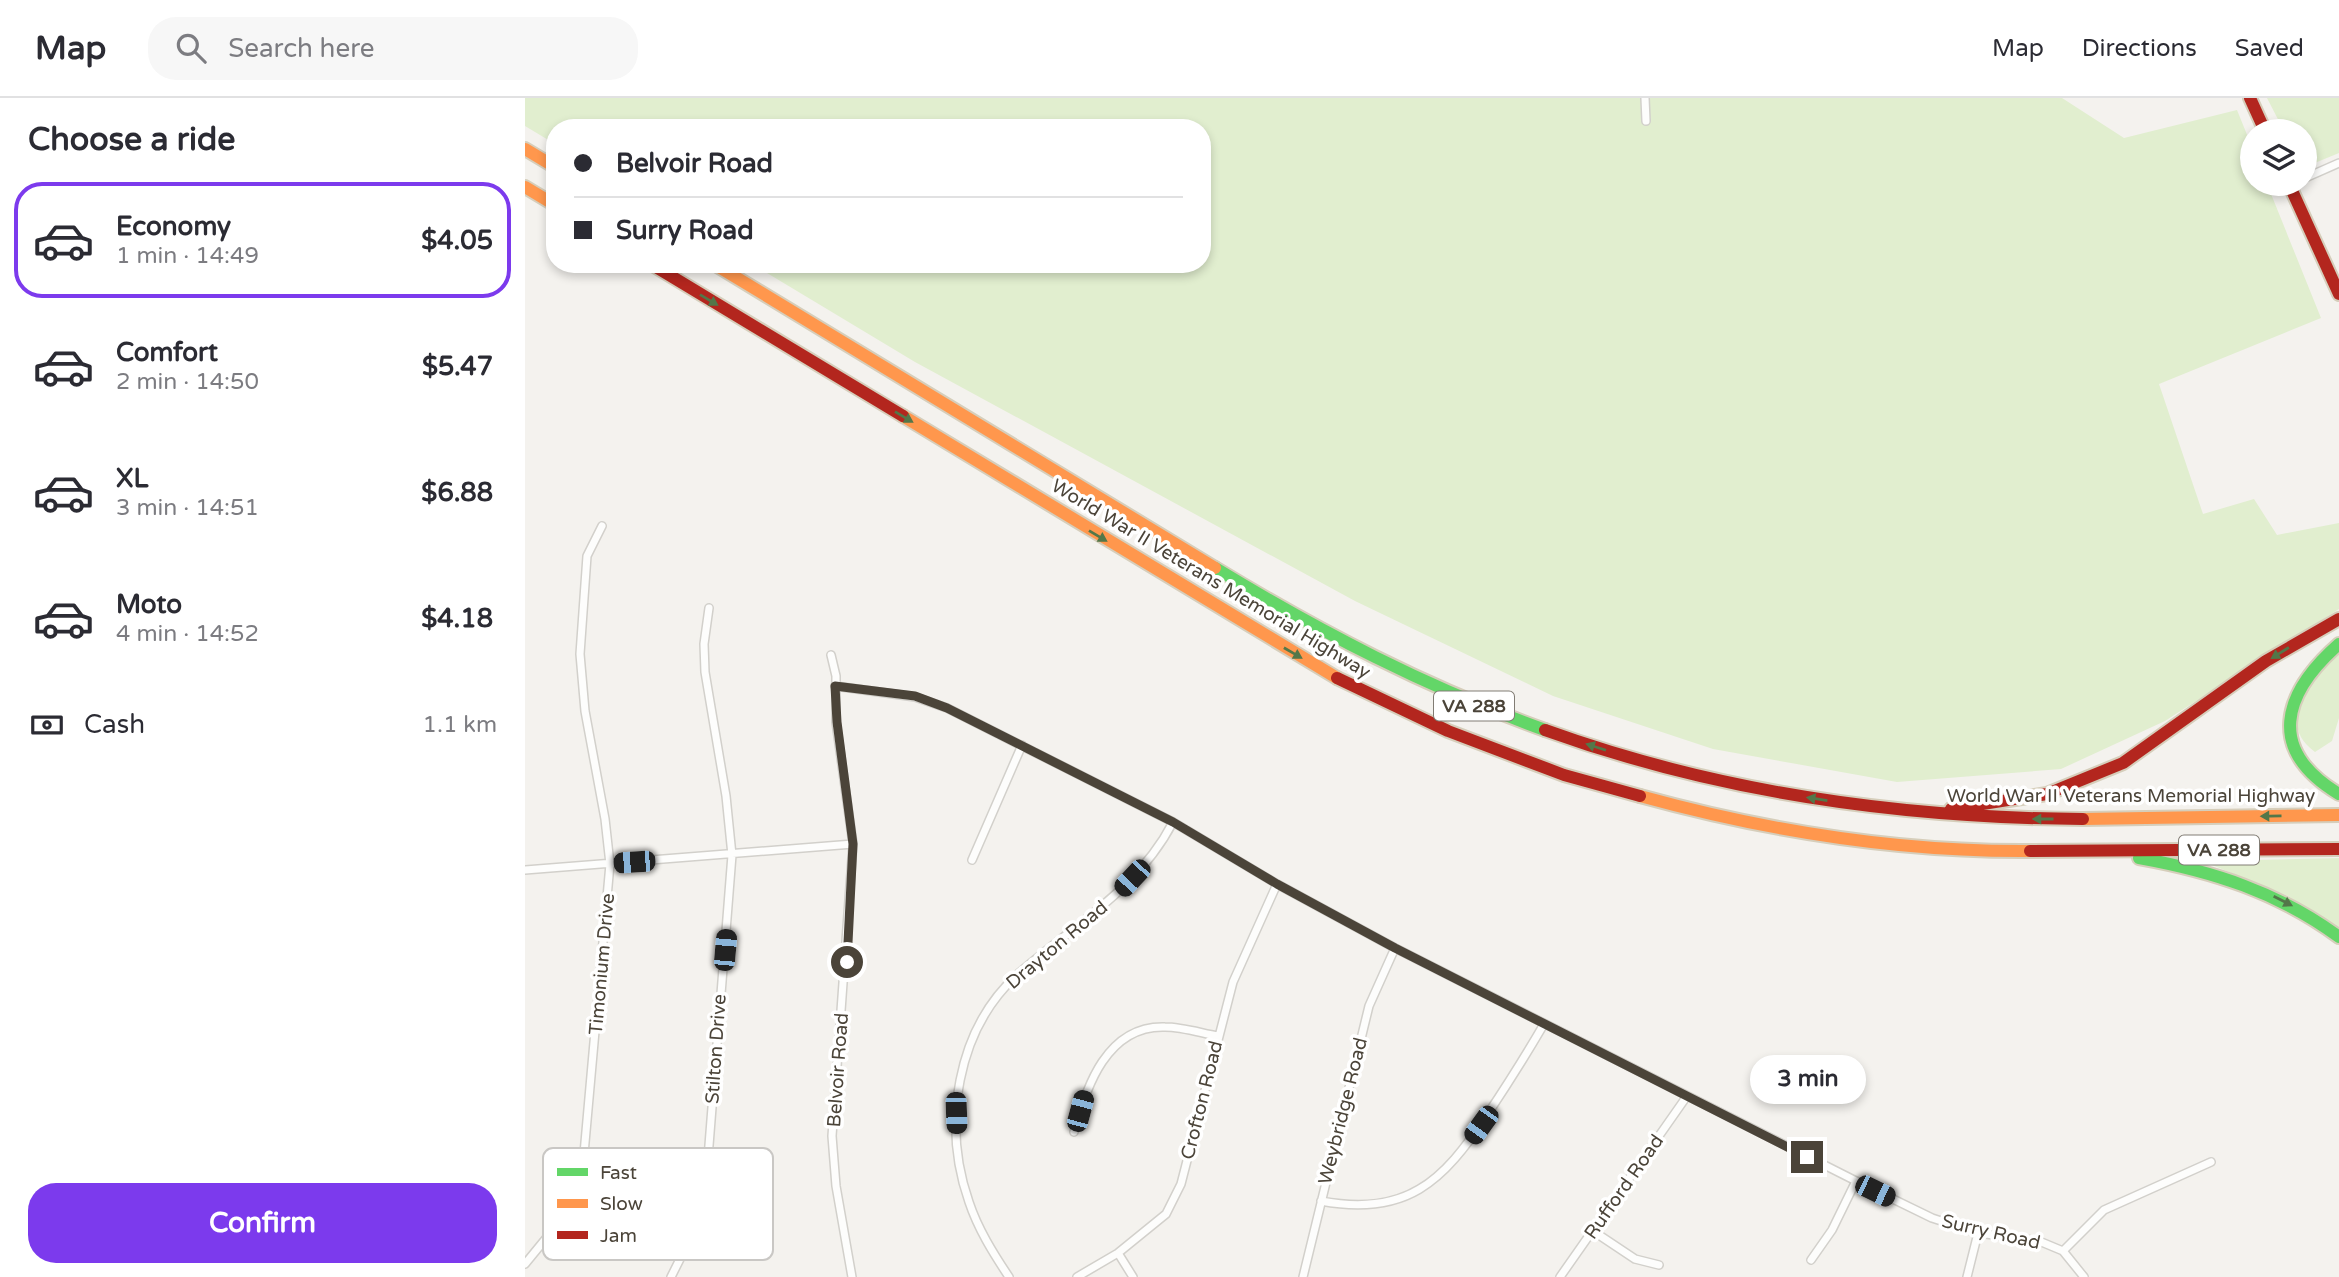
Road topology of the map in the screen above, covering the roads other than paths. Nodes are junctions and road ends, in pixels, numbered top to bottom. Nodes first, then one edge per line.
1 (1645, 98) edge
2 (2250, 98) edge
3 (2260, 119) edge
4 (1646, 121) dead end
5 (525, 149) edge
6 (546, 162) edge
7 (2339, 163) edge
8 (2317, 173) edge
9 (525, 187) edge
10 (2295, 196) edge
11 (546, 200) edge
12 (666, 273) edge
13 (729, 273) edge
14 (2339, 294) edge
15 (602, 526) dead end
16 (709, 608) dead end
17 (2339, 619) edge
18 (2339, 644) edge
19 (831, 655) dead end
20 (835, 686) junction
21 (1022, 745) junction
22 (2339, 794) edge
23 (1933, 815) junction
24 (2339, 815) edge
25 (1173, 822) junction
26 (853, 844) junction
27 (2339, 849) edge
28 (2100, 852) junction
29 (732, 855) junction
30 (972, 860) dead end
31 (610, 864) junction
32 (525, 870) edge
33 (1277, 884) junction
34 (2339, 937) edge
35 (1395, 948) junction
36 (1544, 1024) junction
37 (1218, 1037) junction
38 (1687, 1096) junction
39 (1074, 1132) dead end
40 (585, 1148) edge
41 (709, 1148) edge
42 (2211, 1162) dead end
43 (1856, 1181) junction
44 (1321, 1200) junction
45 (1593, 1231) junction
46 (1978, 1233) junction
47 (543, 1242) edge
48 (2063, 1251) junction
49 (1118, 1253) junction
50 (681, 1260) edge
51 (1811, 1260) dead end
52 (525, 1264) edge
53 (1658, 1265) dead end
54 (671, 1277) edge
55 (852, 1277) edge
56 (1009, 1277) edge
57 (1077, 1277) edge
58 (1133, 1277) edge
59 (1303, 1277) edge
60 (1560, 1277) edge
61 (1968, 1277) edge
62 (2084, 1277) edge

1 - 4 street
2 - 3 main road
5 - 6 main road
7 - 8 street
9 - 11 main road
10 - 14 main road
12 -> 28 main road, World War II Veterans Memorial Highway / VA 288
23 -> 13 main road, World War II Veterans Memorial Highway / VA 288
15 - 31 street, Timonium Drive
16 - 29 street, Stilton Drive
17 -> 23 main road
18 - 22 main road
19 - 20 street, Belvoir Road
20 - 21 street, Surry Road
20 - 26 street, Belvoir Road
21 - 25 street, Surry Road
21 - 30 street
24 -> 23 main road, World War II Veterans Memorial Highway / VA 288
25 - 33 street, Surry Road
25 - 56 street, Drayton Road
26 - 29 street
26 - 55 street, Belvoir Road
27 - 28 main road, World War II Veterans Memorial Highway / VA 288
28 -> 34 main road
29 - 31 street
29 - 41 street, Stilton Drive
31 - 32 street
31 - 40 street, Timonium Drive
33 - 35 street, Surry Road
33 - 37 street, Crofton Road
35 - 36 street, Surry Road
35 - 44 street, Weybridge Road
36 - 38 street, Surry Road
36 - 44 street
37 - 39 street
37 - 49 street, Crofton Road
38 - 43 street, Surry Road
38 - 45 street, Rufford Road
42 - 48 street
43 - 46 street, Surry Road
43 - 51 street
44 - 59 street, Weybridge Road
45 - 53 street
45 - 60 street, Rufford Road
46 - 48 street, Surry Road
46 - 61 street
47 - 52 street, Timonium Drive
48 - 62 street, Surry Road
49 - 57 street, Crofton Road
49 - 58 street
50 - 54 street, Stilton Drive

